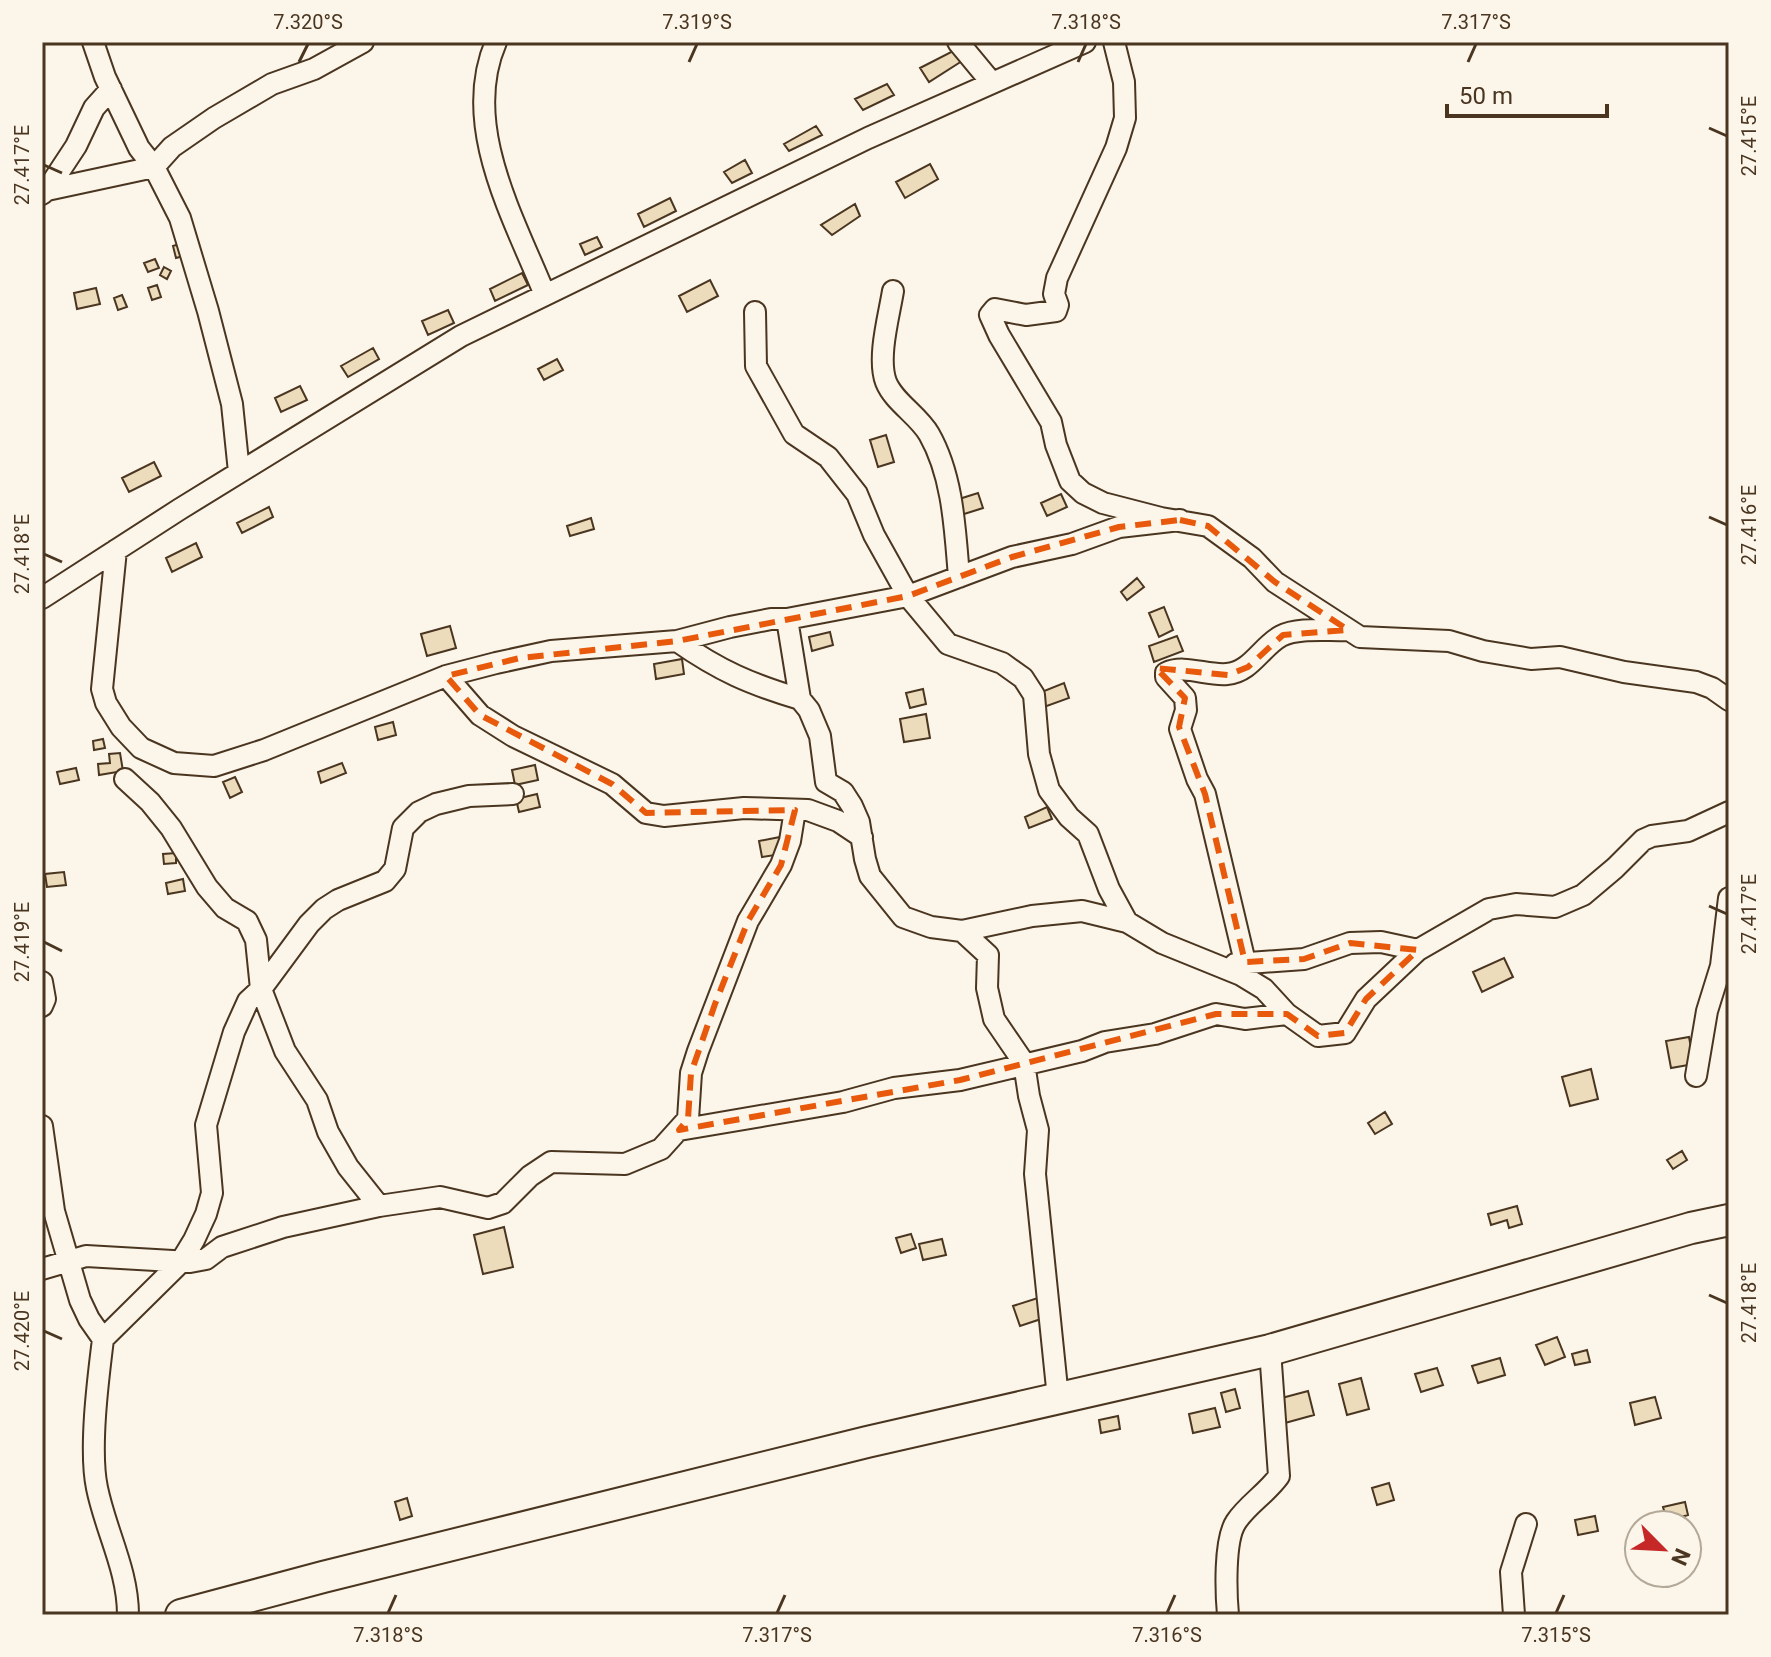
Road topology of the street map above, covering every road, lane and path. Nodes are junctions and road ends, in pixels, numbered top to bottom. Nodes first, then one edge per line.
1 (93, 42) edge
2 (363, 42) edge
3 (496, 42) edge
4 (958, 42) edge
5 (1085, 42) edge
6 (1114, 42) edge
7 (992, 83) junction
8 (111, 89) junction
9 (154, 167) junction
10 (44, 192) edge
11 (893, 291) dead end
12 (545, 295) junction
13 (755, 312) dead end
14 (239, 472) junction
15 (1180, 520) junction
16 (116, 550) junction
17 (959, 577) junction
18 (908, 596) junction
19 (42, 598) edge
20 (787, 619) junction
21 (1348, 630) junction
22 (677, 641) junction
23 (446, 676) junction
24 (800, 699) junction
25 (1729, 700) edge
26 (125, 779) dead end
27 (513, 794) dead end
28 (795, 810) junction
29 (1729, 812) edge
30 (862, 837) junction
31 (1729, 898) edge
32 (1127, 922) junction
33 (962, 931) junction
34 (1418, 950) junction
35 (1245, 962) junction
36 (1223, 967) junction
37 (42, 982) edge
38 (261, 989) junction
39 (42, 1006) edge
40 (1287, 1014) junction
41 (1024, 1063) junction
42 (1696, 1076) dead end
43 (42, 1126) edge
44 (679, 1130) junction
45 (379, 1206) junction
46 (1729, 1220) edge
47 (70, 1262) junction
48 (180, 1263) junction
49 (42, 1269) edge
50 (103, 1339) junction
51 (1270, 1350) junction
52 (1058, 1398) junction
53 (1526, 1524) dead end
54 (128, 1615) edge
55 (181, 1615) edge
56 (1228, 1615) edge
57 (1514, 1615) edge

1 - 8 street
2 - 9 street
3 - 12 street
4 - 7 street
5 - 7 street
6 - 15 street
7 - 12 street
8 - 9 street
8 - 10 street
9 - 10 street
9 - 14 street
11 - 17 street
12 - 14 street
13 - 18 street
14 - 16 street
15 - 17 street
15 - 21 street
16 - 19 street
16 - 23 street
17 - 18 street
18 - 20 street
18 - 32 street
20 - 22 street
20 - 24 street
21 - 25 street
21 - 35 street
22 - 23 street
22 - 24 street
23 - 28 street
24 - 30 street
26 - 38 street
27 - 38 street
28 - 30 street
28 - 44 street
29 - 34 street
30 - 33 street
31 - 42 street
32 - 33 street
32 - 36 street
33 - 41 street
34 - 35 street
34 - 40 street
35 - 36 street
36 - 40 street
37 - 39 street
38 - 45 street
38 - 48 street
40 - 41 street
41 - 44 street
41 - 52 street
43 - 47 street
44 - 45 street
45 - 48 street
46 - 51 main road
47 - 48 street
47 - 49 street
47 - 50 street
48 - 50 street
50 - 54 street
51 - 52 main road
51 - 56 street
52 - 55 main road
53 - 57 street

